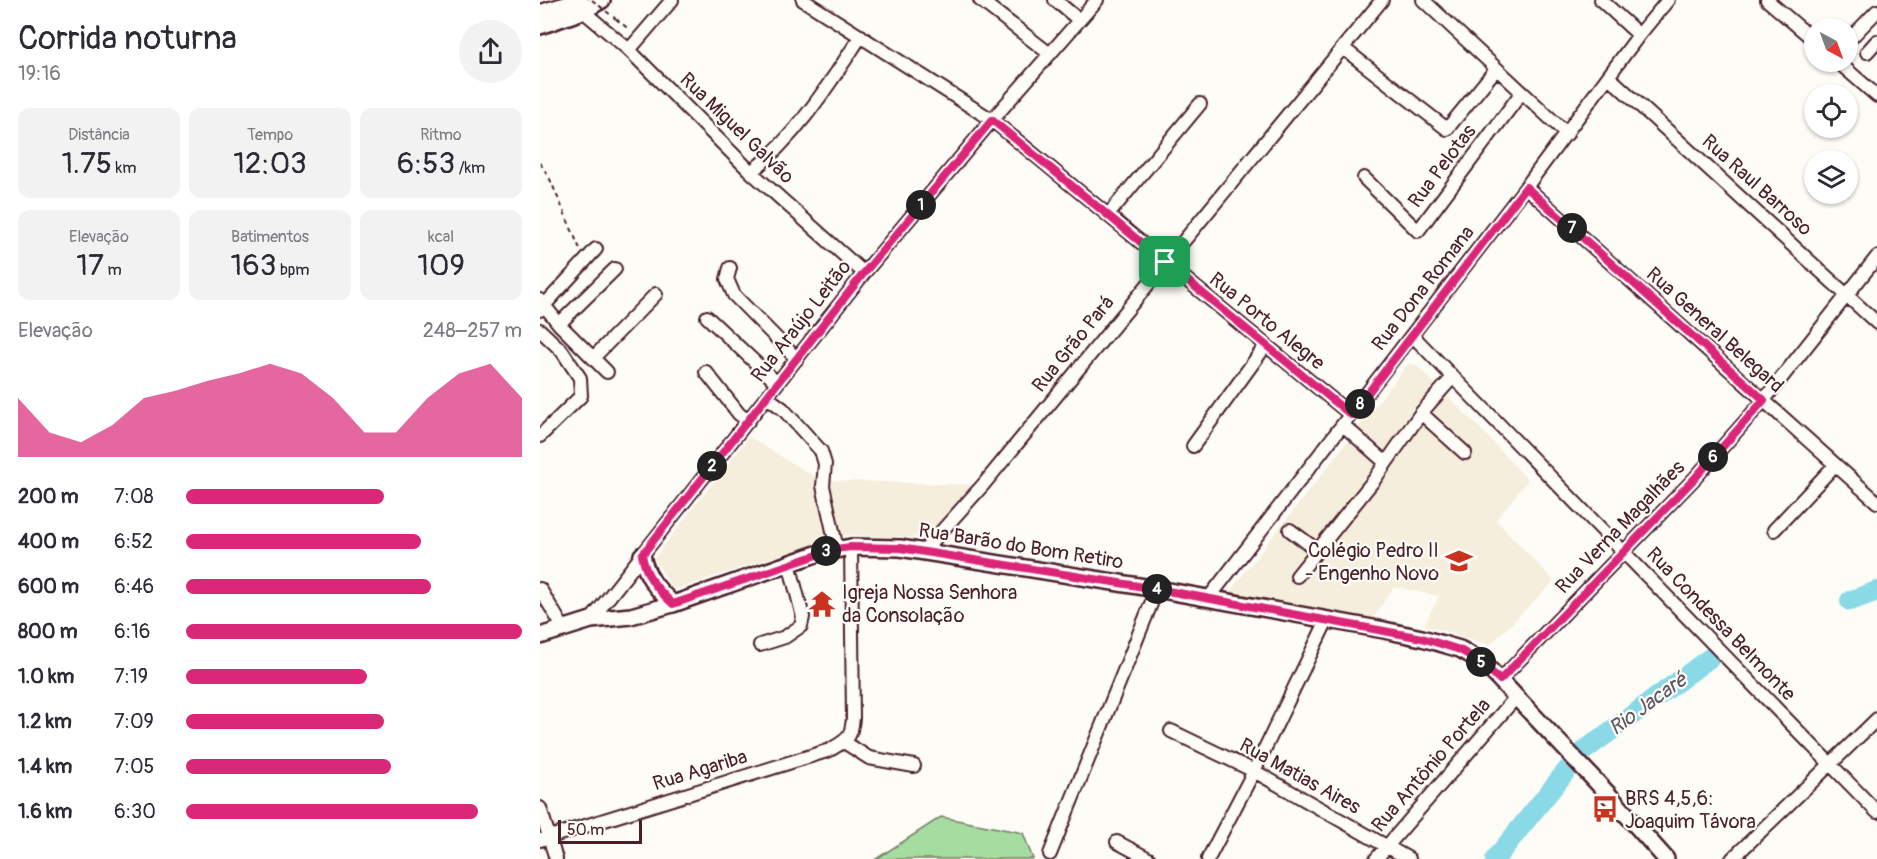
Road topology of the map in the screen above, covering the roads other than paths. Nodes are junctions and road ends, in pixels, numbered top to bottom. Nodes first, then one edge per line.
1 (602, 0) edge
2 (672, 0) edge
3 (803, 0) edge
4 (980, 0) edge
5 (1054, 0) edge
6 (1097, 0) edge
7 (1382, 0) edge
8 (1423, 0) edge
9 (1601, 0) edge
10 (1668, 0) edge
11 (1767, 0) edge
12 (585, 4) edge
13 (1877, 11) edge
14 (540, 13) edge
15 (1079, 20) junction
16 (540, 26) edge
17 (1858, 31) edge
18 (1804, 32) edge
19 (1639, 35) junction
20 (861, 36) junction
21 (1877, 41) edge
22 (1343, 48) junction
23 (629, 50) junction
24 (1867, 52) dead end
25 (1050, 54) junction
26 (1496, 69) junction
27 (1849, 72) edge
28 (1610, 77) junction
29 (1522, 92) junction
30 (1877, 96) edge
31 (1200, 105) dead end
32 (992, 120) junction
33 (1567, 134) junction
34 (751, 172) junction
35 (1364, 178) dead end
36 (1526, 187) junction
37 (1108, 215) junction
38 (596, 249) dead end
39 (1877, 256) edge
40 (1165, 262) junction
41 (730, 268) dead end
42 (615, 269) dead end
43 (864, 273) junction
44 (656, 294) dead end
45 (1848, 295) junction
46 (542, 305) edge
47 (707, 317) dead end
48 (1877, 323) edge
49 (559, 324) junction
50 (540, 330) edge
51 (1412, 335) junction
52 (1266, 345) junction
53 (593, 358) junction
54 (796, 359) junction
55 (607, 372) dead end
56 (706, 372) dead end
57 (1453, 377) junction
58 (777, 383) junction
59 (767, 397) junction
60 (1764, 400) junction
61 (1421, 413) junction
62 (1351, 415) junction
63 (748, 421) junction
64 (1343, 426) junction
65 (540, 436) edge
66 (1193, 446) dead end
67 (1465, 453) dead end
68 (1386, 463) junction
69 (1835, 465) junction
70 (1877, 501) edge
71 (1290, 530) dead end
72 (1774, 530) dead end
73 (844, 548) junction
74 (1317, 550) junction
75 (923, 552) junction
76 (1623, 552) junction
77 (642, 555) junction
78 (789, 563) junction
79 (1297, 576) dead end
80 (540, 589) edge
81 (1157, 589) junction
82 (1208, 599) junction
83 (673, 604) junction
84 (591, 620) junction
85 (1327, 620) junction
86 (564, 629) junction
87 (540, 636) edge
88 (760, 645) dead end
89 (1500, 680) junction
90 (1516, 697) junction
91 (1877, 718) edge
92 (1171, 731) dead end
93 (844, 742) junction
94 (1830, 764) junction
95 (914, 766) dead end
96 (1254, 771) junction
97 (540, 808) edge
98 (1877, 812) edge
99 (544, 839) edge
100 (1117, 842) dead end
101 (1387, 846) junction
102 (1050, 854) dead end
103 (1660, 857) edge
104 (556, 859) edge
105 (1149, 859) edge
106 (1208, 859) edge
107 (1376, 859) edge
108 (1409, 859) edge
109 (1732, 859) edge

1 - 12 main road
2 - 23 street
3 - 20 street, Rua Porto Alegre
4 - 25 street
5 - 15 street
6 - 15 street, Rua Araújo Leitão
7 - 22 street, Rua Grão Pará
8 - 26 street
9 - 19 street
10 - 19 street, Rua Dona Romana
11 - 18 street
12 - 14 main road
12 - 16 main road
12 - 23 street, Rua Miguel Galvão
13 - 17 street
15 - 25 street, Rua Araújo Leitão
19 - 28 street, Rua Dona Romana
20 - 32 street, Rua Porto Alegre
20 - 34 street
21 - 24 street
22 - 26 street
22 - 40 street, Rua Grão Pará
23 - 34 street, Rua Miguel Galvão
25 - 32 street, Rua Araújo Leitão
26 - 29 street
27 - 30 street
28 - 33 street, Rua Dona Romana
28 - 45 street, Rua Raul Barroso
29 - 33 street
29 - 35 street, Rua Pelotas
31 - 37 street
32 - 37 street, Rua Porto Alegre
32 - 43 street, Rua Araújo Leitão
33 - 36 street, Rua Dona Romana
34 - 43 street, Rua Miguel Galvão
36 - 51 street, Rua Dona Romana
36 - 60 street, Rua General Belegard
37 - 40 street, Rua Porto Alegre
38 - 46 street
39 - 45 street, Rua Verna Magalhães
40 - 52 street, Rua Porto Alegre
40 - 75 street, Rua Grão Pará
41 - 54 street
42 - 49 street
43 - 54 street, Rua Araújo Leitão
44 - 53 street
45 - 48 street, Rua Raul Barroso
45 - 60 street, Rua Verna Magalhães
46 - 49 street
47 - 58 street
49 - 53 street
50 - 65 street
51 - 57 street, Rua Condessa Belmonte
51 - 62 street, Rua Dona Romana
52 - 62 street, Rua Porto Alegre
52 - 66 street
53 - 55 street
54 - 58 street, Rua Araújo Leitão
56 - 63 street
57 - 61 street
57 - 76 street, Rua Condessa Belmonte
58 - 59 street, Rua Araújo Leitão
59 - 63 street, Rua Araújo Leitão
59 - 73 street
60 - 69 street, Rua General Belegard
60 - 76 street, Rua Verna Magalhães
61 - 67 street
61 - 68 street
62 - 64 street, Rua Dona Romana
63 - 77 street, Rua Araújo Leitão
64 - 68 street
64 - 82 street, Rua Dona Romana
68 - 74 street
69 - 70 street, Rua General Belegard
69 - 72 street
71 - 74 street
73 - 75 main road, Rua Barão do Bom Retiro
73 - 78 main road, Rua Barão do Bom Retiro
73 - 93 street
74 - 79 street
75 - 81 main road, Rua Barão do Bom Retiro
76 - 89 street, Rua Verna Magalhães
76 - 94 street, Rua Condessa Belmonte
77 - 83 main road
77 - 84 street, Rua Araújo Leitão
78 - 83 main road, Rua Barão do Bom Retiro
78 - 88 street
80 - 86 street
81 - 82 main road, Rua Barão do Bom Retiro
81 - 102 street
82 - 85 main road, Rua Barão do Bom Retiro
83 - 84 main road, Rua Barão do Bom Retiro
84 - 86 main road, Rua Barão do Bom Retiro
85 - 89 main road, Rua Barão do Bom Retiro
85 - 96 street
86 - 87 main road, Rua Barão do Bom Retiro
89 - 90 main road, Rua Barão do Bom Retiro
90 - 101 street, Rua Antônio Portela
90 - 103 main road, Rua Barão do Bom Retiro
91 - 94 street
92 - 96 street, Rua Matias Aires
93 - 95 street
93 - 99 street, Rua Agariba
94 - 98 street, Rua Condessa Belmonte
94 - 109 street
96 - 101 street, Rua Matias Aires
96 - 106 street
97 - 99 street
99 - 104 street
100 - 105 street
101 - 107 street, Rua Antônio Portela
101 - 108 street, Rua Matias Aires

